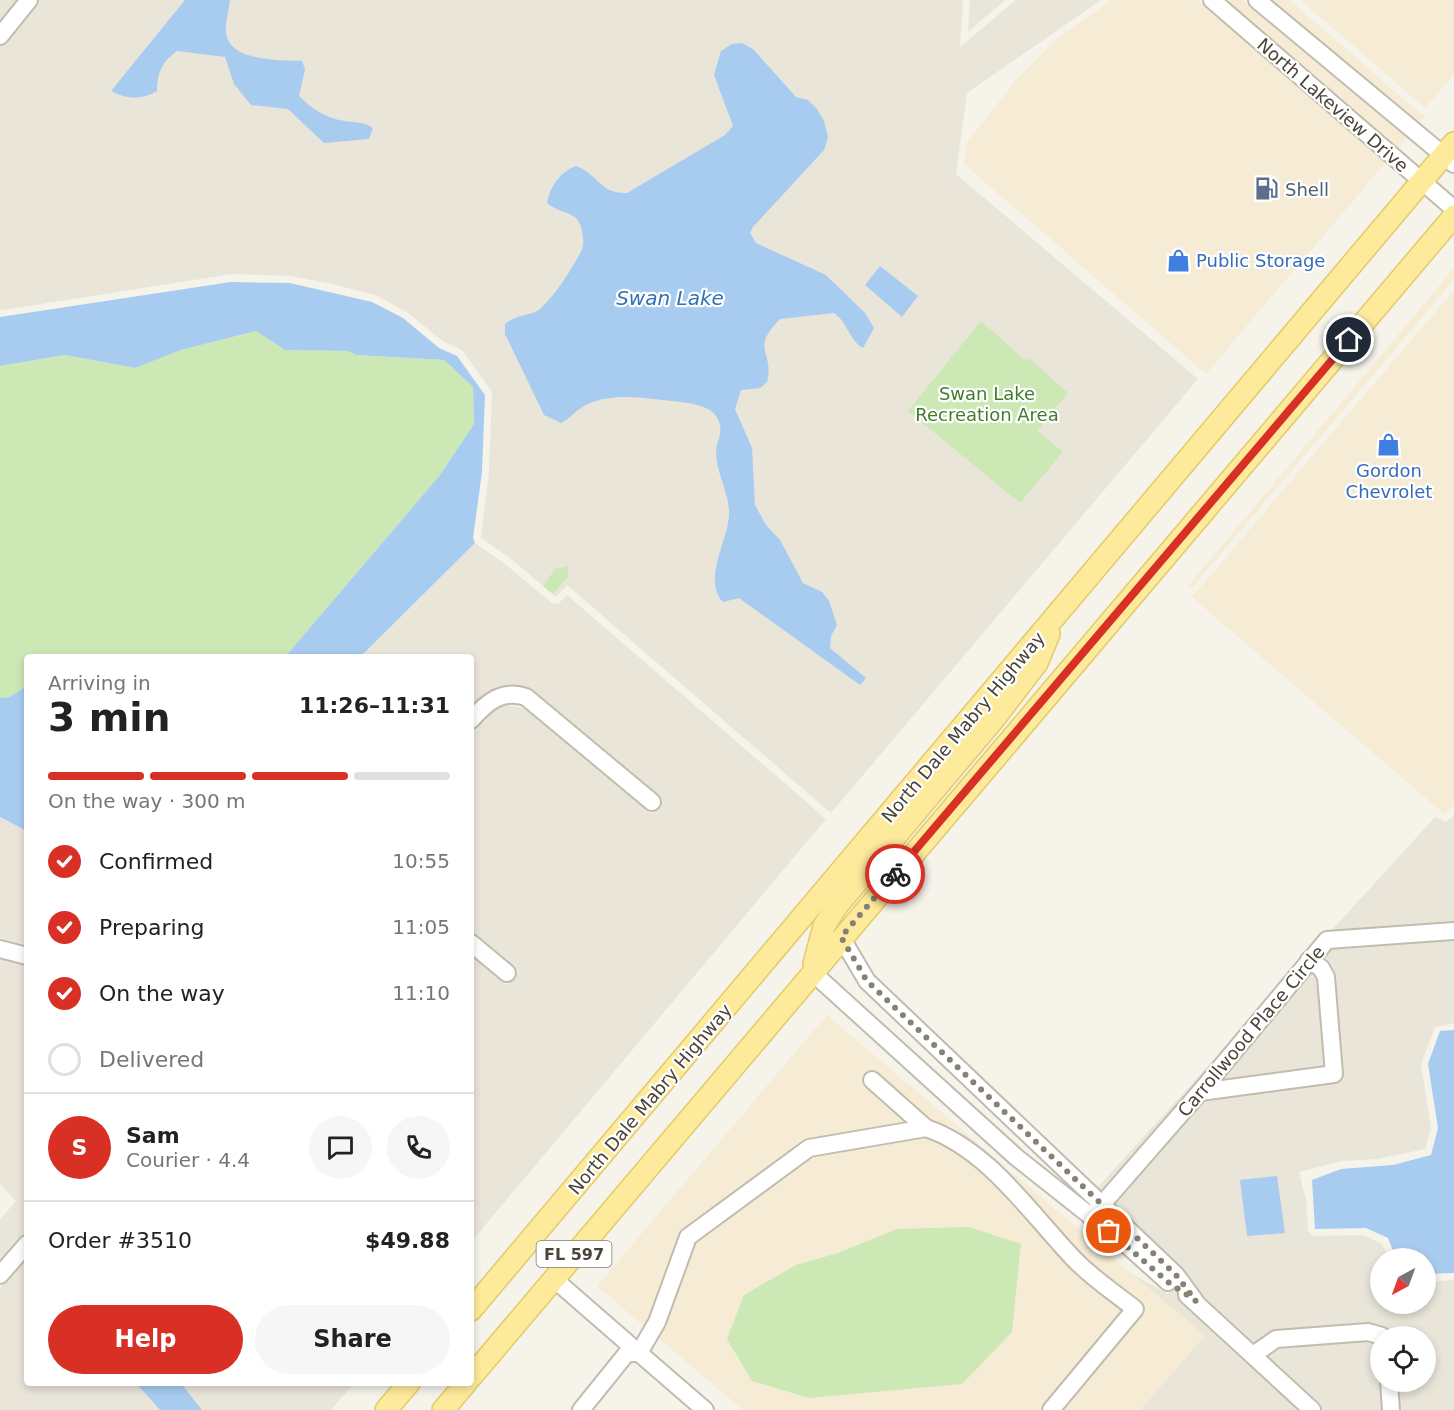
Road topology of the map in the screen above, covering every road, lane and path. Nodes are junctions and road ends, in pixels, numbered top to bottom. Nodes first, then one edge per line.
1 (29, 0) edge
2 (1212, 0) edge
3 (1257, 0) edge
4 (0, 36) edge
5 (1450, 154) edge
6 (1420, 181) junction
7 (1454, 209) edge
8 (1454, 216) edge
9 (1058, 614) junction
10 (474, 717) edge
11 (652, 802) dead end
12 (1454, 931) edge
13 (841, 937) junction
14 (474, 946) edge
15 (0, 949) edge
16 (24, 955) edge
17 (1309, 960) junction
18 (812, 972) junction
19 (507, 974) dead end
20 (939, 1051) junction
21 (921, 1071) junction
22 (872, 1080) dead end
23 (1200, 1092) junction
24 (926, 1128) junction
25 (1029, 1137) junction
26 (1016, 1157) junction
27 (999, 1177) junction
28 (1096, 1211) junction
29 (24, 1247) edge
30 (0, 1275) edge
31 (554, 1279) junction
32 (1196, 1301) junction
33 (474, 1306) edge
34 (1370, 1333) edge
35 (639, 1353) junction
36 (1253, 1355) junction
37 (474, 1373) edge
38 (406, 1386) edge
39 (463, 1386) edge
40 (1390, 1392) edge
41 (386, 1410) edge
42 (443, 1410) edge
43 (581, 1410) edge
44 (705, 1410) edge
45 (1051, 1410) edge
46 (1312, 1410) edge
47 (1391, 1410) edge

1 - 4 street
2 - 6 street, North Lakeview Drive
3 - 5 street, North Lakeview Drive
5 - 6 main road, North Dale Mabry Highway / FL 597
6 - 7 street, North Lakeview Drive
6 - 9 main road, North Dale Mabry Highway / FL 597
8 - 13 main road, FL 597
9 - 18 main road
9 - 33 main road, North Dale Mabry Highway / FL 597
10 - 11 street
12 - 17 street, Carrollwood Place Circle
13 - 18 main road, FL 597
13 - 20 street
14 - 19 street
15 - 16 street
17 - 23 street, Carrollwood Place Circle
17 - 23 street
18 - 21 street
18 - 31 main road, FL 597
20 - 21 street
20 - 25 street
21 - 26 street
22 - 24 street
23 - 28 street, Carrollwood Place Circle
24 - 27 street
24 - 35 street
25 - 26 street
25 - 28 street
26 - 27 street
26 - 28 street
27 - 45 street
28 - 32 street
28 - 32 street
29 - 30 street
31 - 35 street
31 - 37 main road, FL 597
32 - 36 street
34 - 36 street
35 - 43 street
35 - 44 street
36 - 46 street
38 - 41 main road
39 - 42 main road
40 - 47 street

